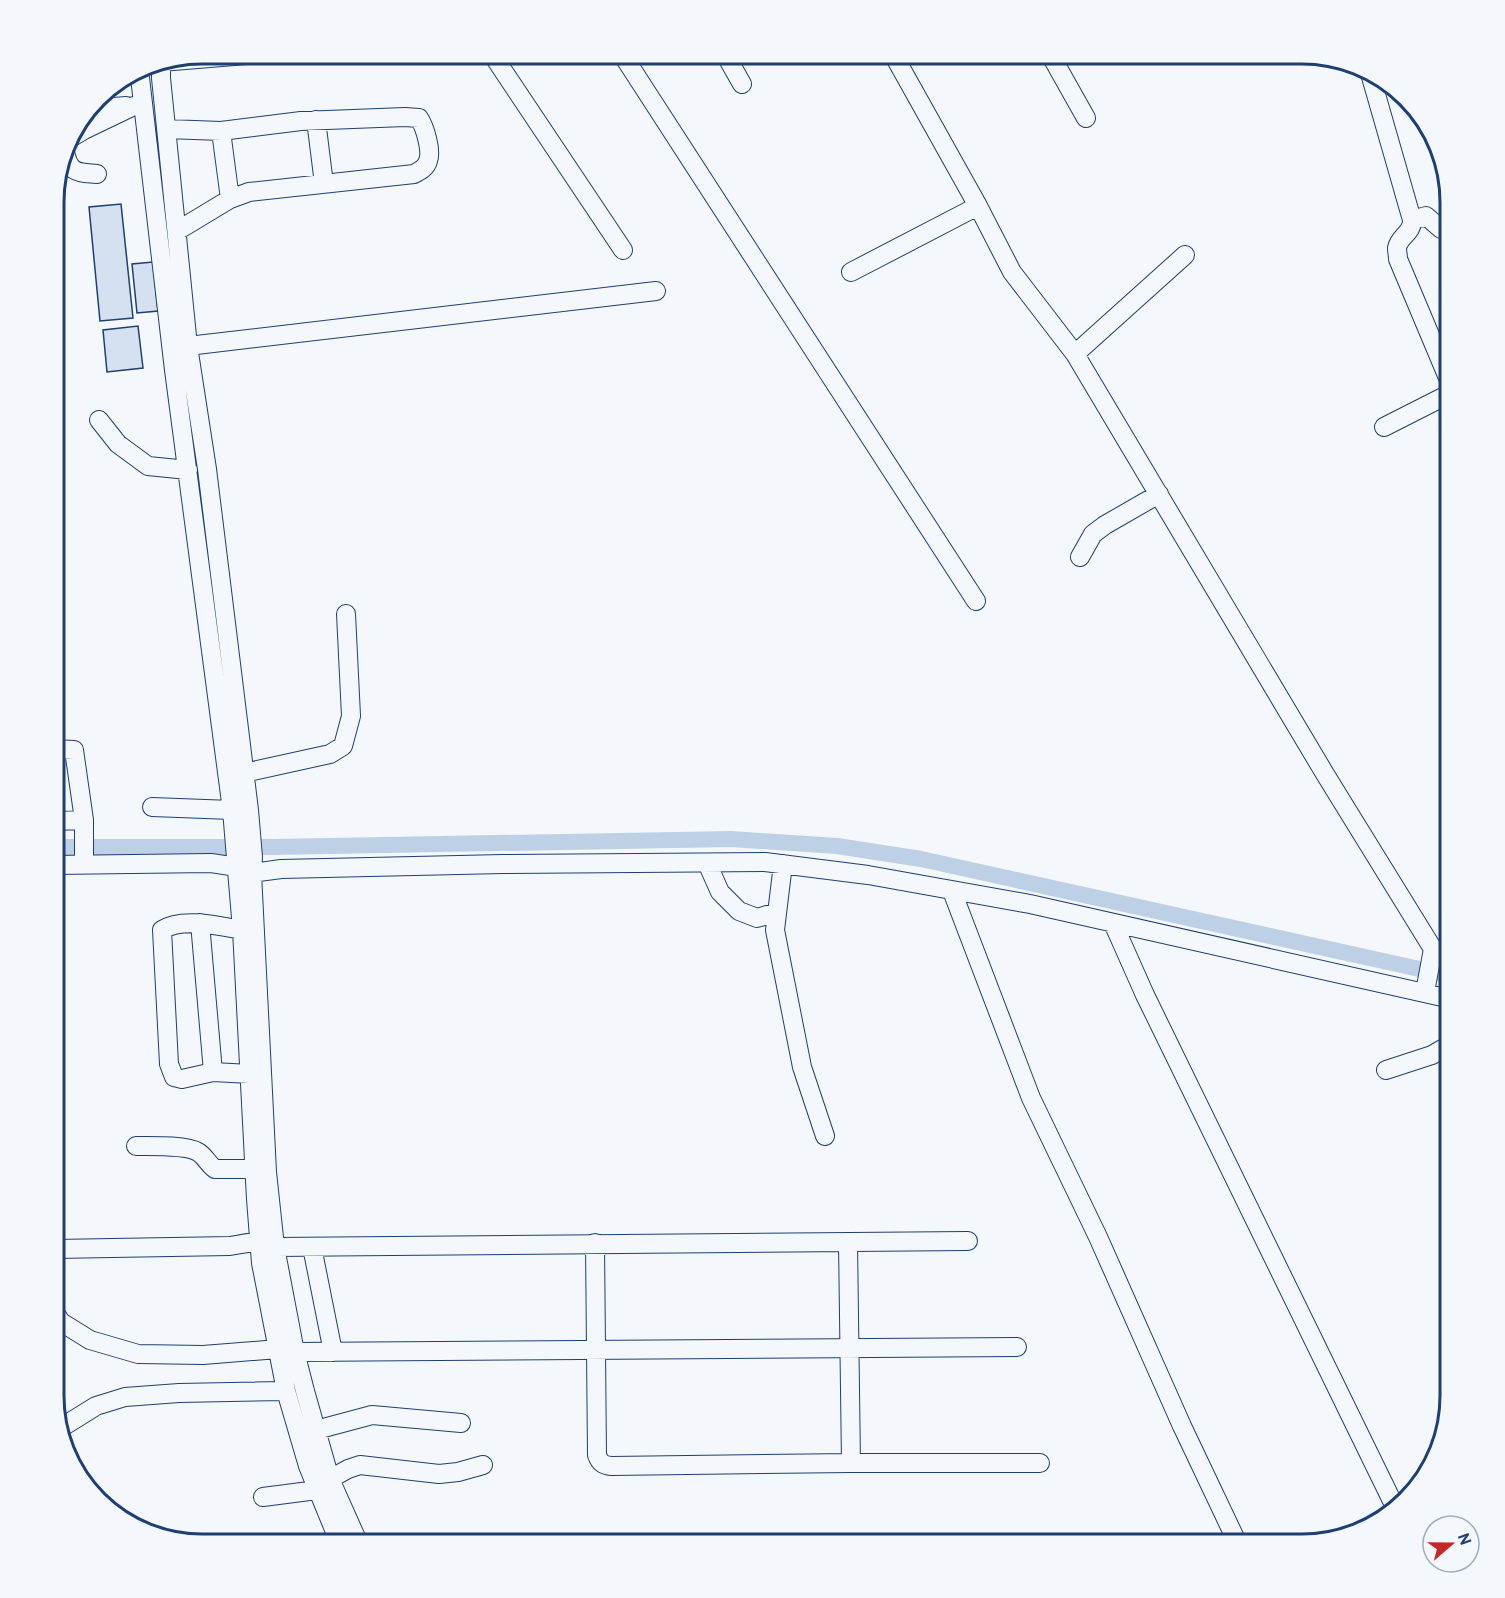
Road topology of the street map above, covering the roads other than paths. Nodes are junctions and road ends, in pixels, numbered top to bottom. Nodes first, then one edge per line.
1 (499, 64) edge
2 (629, 64) edge
3 (731, 64) edge
4 (898, 65) edge
5 (1056, 65) edge
6 (162, 71) edge
7 (139, 80) edge
8 (742, 84) dead end
9 (1373, 84) edge
10 (138, 105) junction
11 (102, 108) edge
12 (1086, 118) dead end
13 (316, 120) junction
14 (86, 129) edge
15 (166, 129) junction
16 (221, 131) junction
17 (69, 166) edge
18 (97, 174) dead end
19 (324, 184) junction
20 (230, 199) junction
21 (978, 206) junction
22 (1412, 220) junction
23 (1440, 228) edge
24 (177, 231) junction
25 (622, 250) dead end
26 (1185, 255) dead end
27 (851, 272) dead end
28 (656, 291) dead end
29 (188, 346) junction
30 (1075, 354) junction
31 (1440, 359) edge
32 (1440, 399) edge
33 (99, 420) dead end
34 (1384, 427) dead end
35 (188, 470) junction
36 (1159, 494) junction
37 (1080, 557) dead end
38 (976, 601) dead end
39 (346, 614) dead end
40 (65, 750) edge
41 (244, 772) junction
42 (152, 807) dead end
43 (232, 810) junction
44 (65, 823) edge
45 (84, 827) junction
46 (84, 861) junction
47 (707, 863) junction
48 (65, 864) edge
49 (245, 864) junction
50 (783, 864) junction
51 (952, 891) junction
52 (777, 912) junction
53 (200, 923) junction
54 (1113, 923) junction
55 (242, 930) junction
56 (1432, 955) junction
57 (1440, 955) edge
58 (1425, 988) junction
59 (1440, 994) edge
60 (1440, 1051) edge
61 (1386, 1070) dead end
62 (213, 1072) junction
63 (250, 1074) junction
64 (825, 1136) dead end
65 (136, 1146) dead end
66 (254, 1169) junction
67 (968, 1241) dead end
68 (848, 1242) junction
69 (596, 1243) junction
70 (267, 1244) junction
71 (312, 1246) junction
72 (65, 1249) edge
73 (65, 1324) edge
74 (1017, 1347) dead end
75 (849, 1348) junction
76 (287, 1350) junction
77 (596, 1351) junction
78 (333, 1352) junction
79 (286, 1390) junction
80 (461, 1423) dead end
81 (67, 1424) edge
82 (316, 1430) junction
83 (850, 1463) junction
84 (1040, 1463) dead end
85 (483, 1465) dead end
86 (324, 1484) junction
87 (263, 1497) dead end
88 (1392, 1501) edge
89 (337, 1534) edge
90 (353, 1534) edge
91 (1233, 1534) edge

1 - 25 street
2 - 38 street
3 - 8 street
4 - 21 street
5 - 12 street
6 - 15 street
7 - 10 street
9 - 22 street
10 - 11 street
10 - 14 street
10 - 35 street
13 - 16 street
13 - 19 street
13 - 19 street
15 - 16 street
15 - 24 street
16 - 20 street
17 - 18 street
19 - 20 street
20 - 24 street
21 - 27 street
21 - 30 street
22 - 23 street
22 - 31 street
24 - 29 street
26 - 30 street
28 - 29 street
29 - 41 street
30 - 36 street
32 - 34 street
33 - 35 street
35 - 43 street
36 - 37 street
36 - 56 street
39 - 41 street
40 - 45 street
41 - 49 street
42 - 43 street
43 - 49 street
44 - 45 street
45 - 46 street
46 - 48 street
46 - 49 street
47 - 49 street
47 - 50 street
47 - 52 street
49 - 55 street
49 - 70 street
50 - 51 street
50 - 52 street
51 - 54 street
51 - 91 street
52 - 64 street
53 - 55 street
53 - 62 street
53 - 62 street
54 - 58 street
54 - 88 street
55 - 63 street
56 - 57 street
56 - 58 street
58 - 59 street
60 - 61 street
62 - 63 street
63 - 66 street
65 - 66 street
66 - 70 street
67 - 68 street
68 - 69 street
68 - 75 street
69 - 71 street
69 - 77 street
70 - 71 street
70 - 72 street
70 - 76 street
71 - 78 street
73 - 76 street
74 - 75 street
75 - 77 street
75 - 83 street
76 - 78 street
76 - 79 street
76 - 82 street
77 - 78 street
77 - 83 street
79 - 81 street
79 - 86 street
80 - 82 street
82 - 86 street
83 - 84 street
85 - 86 street
86 - 87 street
86 - 89 street
86 - 90 street

